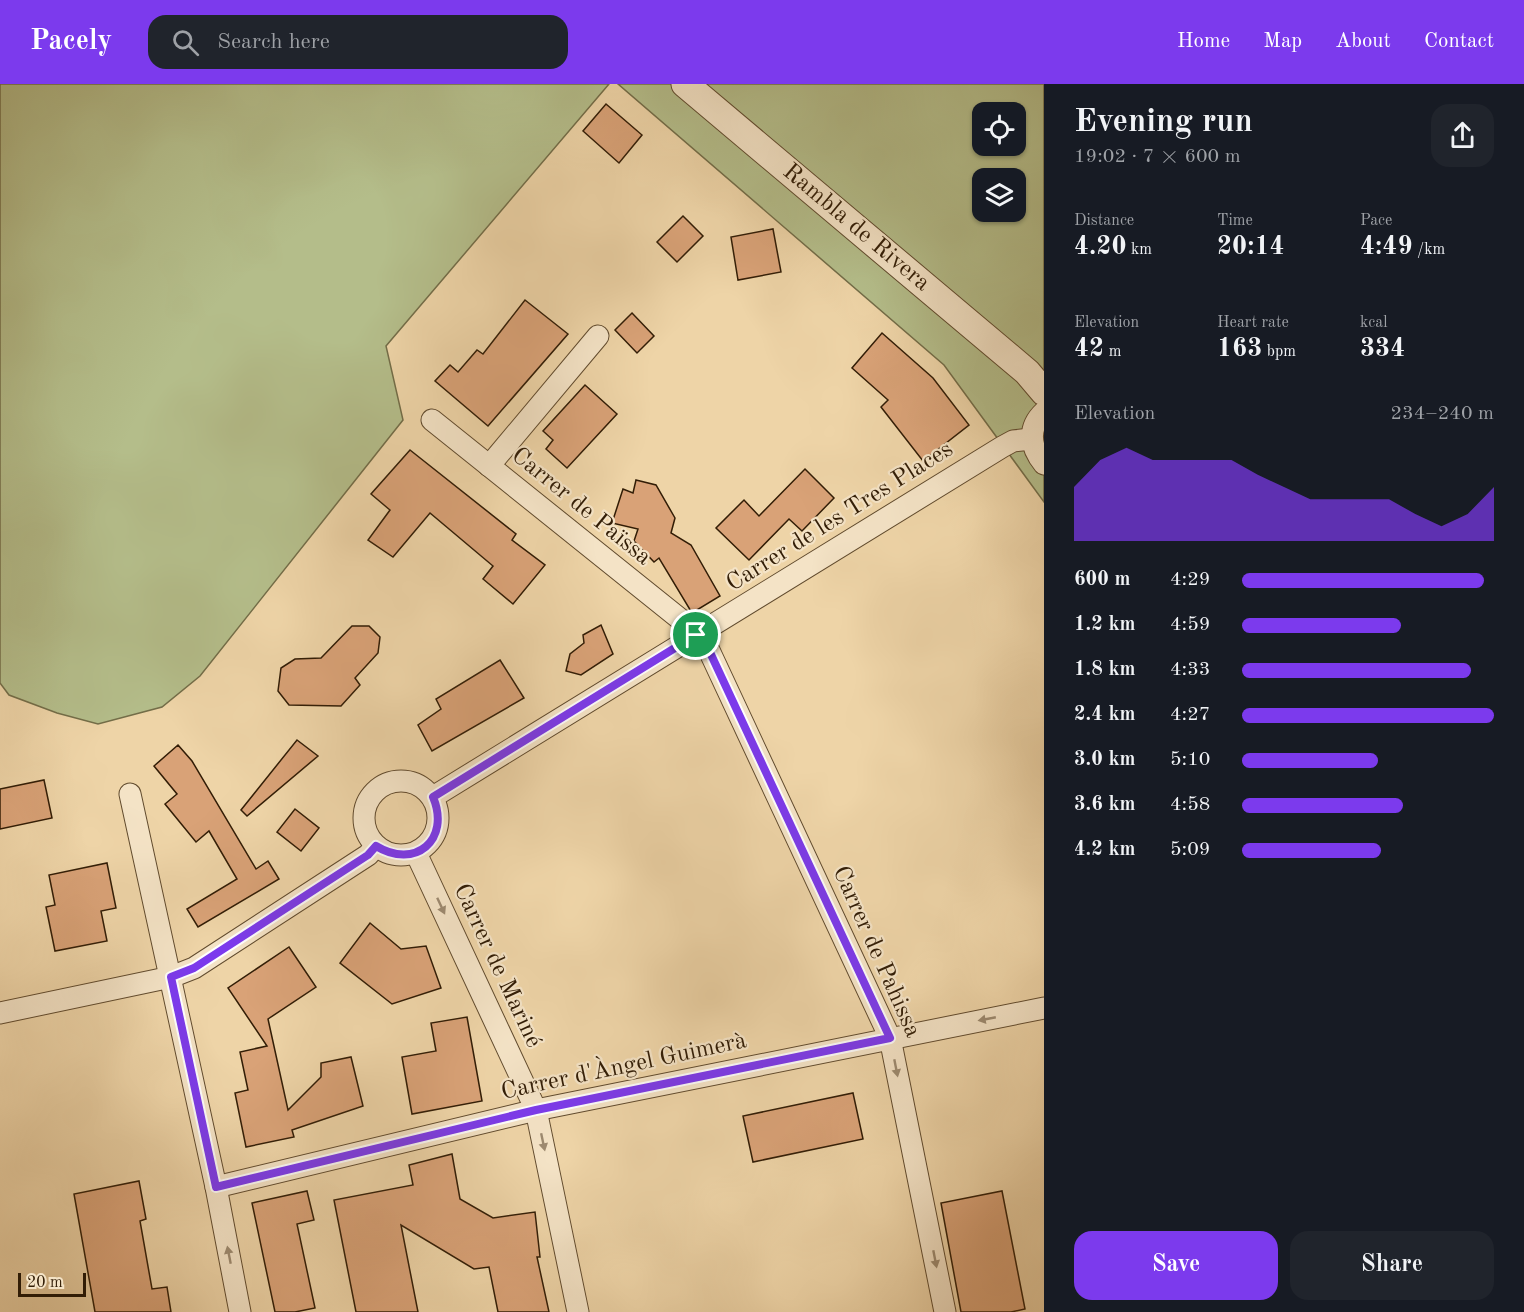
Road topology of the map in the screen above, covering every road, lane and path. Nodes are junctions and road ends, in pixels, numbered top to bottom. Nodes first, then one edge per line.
1 (685, 84) edge
2 (598, 336) dead end
3 (1035, 376) edge
4 (1044, 392) edge
5 (1044, 412) edge
6 (432, 420) dead end
7 (1031, 439) junction
8 (1044, 464) edge
9 (489, 466) junction
10 (696, 635) junction
11 (130, 794) dead end
12 (433, 797) junction
13 (376, 846) junction
14 (416, 853) junction
15 (171, 977) junction
16 (1044, 1008) edge
17 (0, 1013) edge
18 (890, 1038) junction
19 (536, 1110) junction
20 (216, 1187) junction
21 (240, 1312) edge
22 (578, 1312) edge
23 (945, 1312) edge

1 - 3 street, Rambla de Rivera
2 - 9 street
3 - 4 street, Rambla de Rivera
5 - 7 street
6 - 9 street, Carrer de Païssa
7 - 8 street
7 - 10 street, Carrer de les Tres Places
9 - 10 street, Carrer de Païssa
10 - 12 street, Carrer de les Tres Places
10 - 18 street, Carrer de Pahissa
11 - 15 street
12 - 13 street
12 - 14 street
13 - 14 street
13 - 15 street
14 -> 19 street, Carrer de Mariné
15 - 17 street
15 - 20 street
16 -> 18 street, Carrer d'Àngel Guimerà
18 - 19 street, Carrer d'Àngel Guimerà
18 -> 23 street, Carrer de Pahissa
19 - 20 street, Carrer d'Àngel Guimerà
19 -> 22 street, Carrer de Mariné
21 -> 20 street

